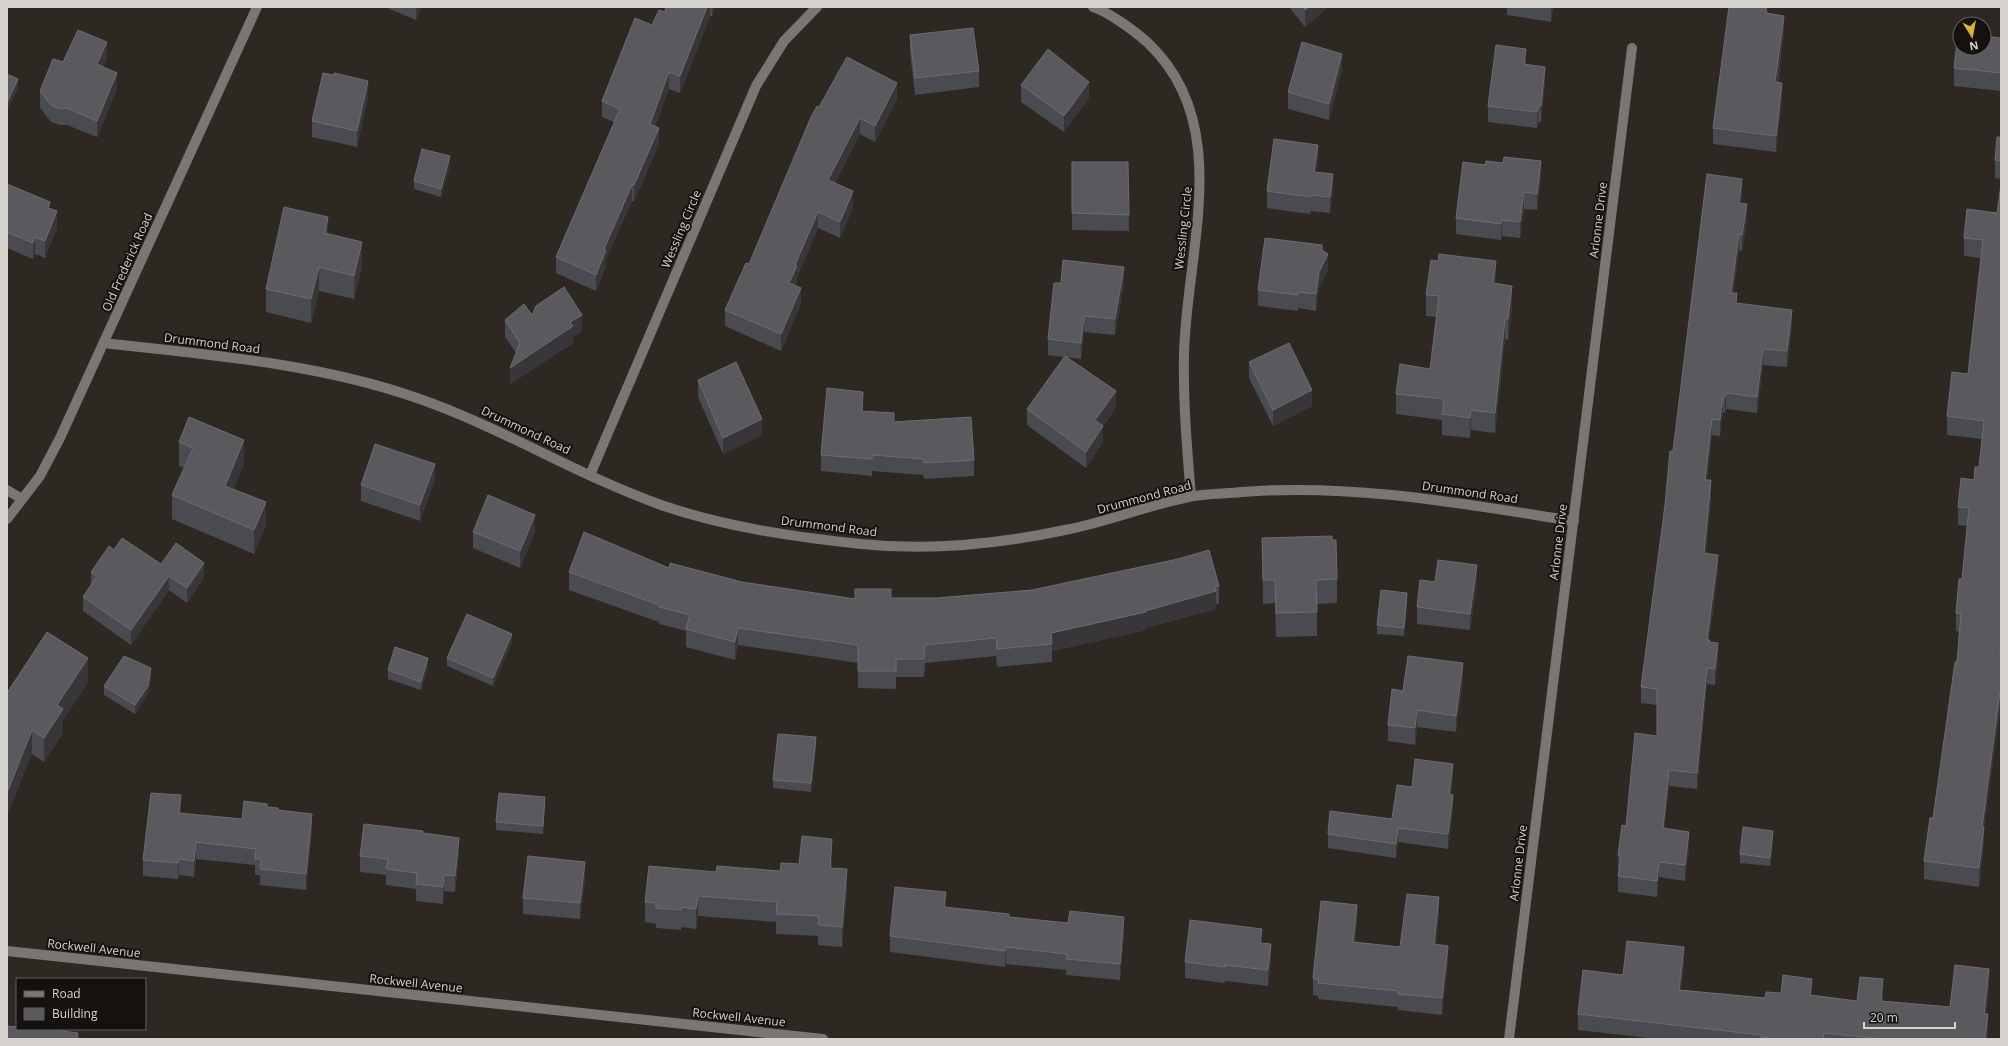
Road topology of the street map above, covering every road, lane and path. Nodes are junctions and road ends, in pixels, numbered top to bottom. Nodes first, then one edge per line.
1 (256, 7) edge
2 (816, 7) edge
3 (1093, 7) edge
4 (1632, 48) dead end
5 (104, 343) junction
6 (590, 475) junction
7 (7, 490) edge
8 (1190, 496) junction
9 (22, 499) junction
10 (7, 519) edge
11 (1574, 521) junction
12 (7, 951) edge
13 (823, 1039) edge
14 (1509, 1039) edge

1 - 5 street, Old Frederick Road
2 - 6 street, Wessling Circle
3 - 8 street, Wessling Circle
4 - 11 street, Arlonne Drive
5 - 6 street, Drummond Road
5 - 9 street, Old Frederick Road
6 - 8 street, Drummond Road
7 - 9 street
8 - 11 street, Drummond Road
9 - 10 street, Old Frederick Road
11 - 14 street, Arlonne Drive
12 - 13 street, Rockwell Avenue

